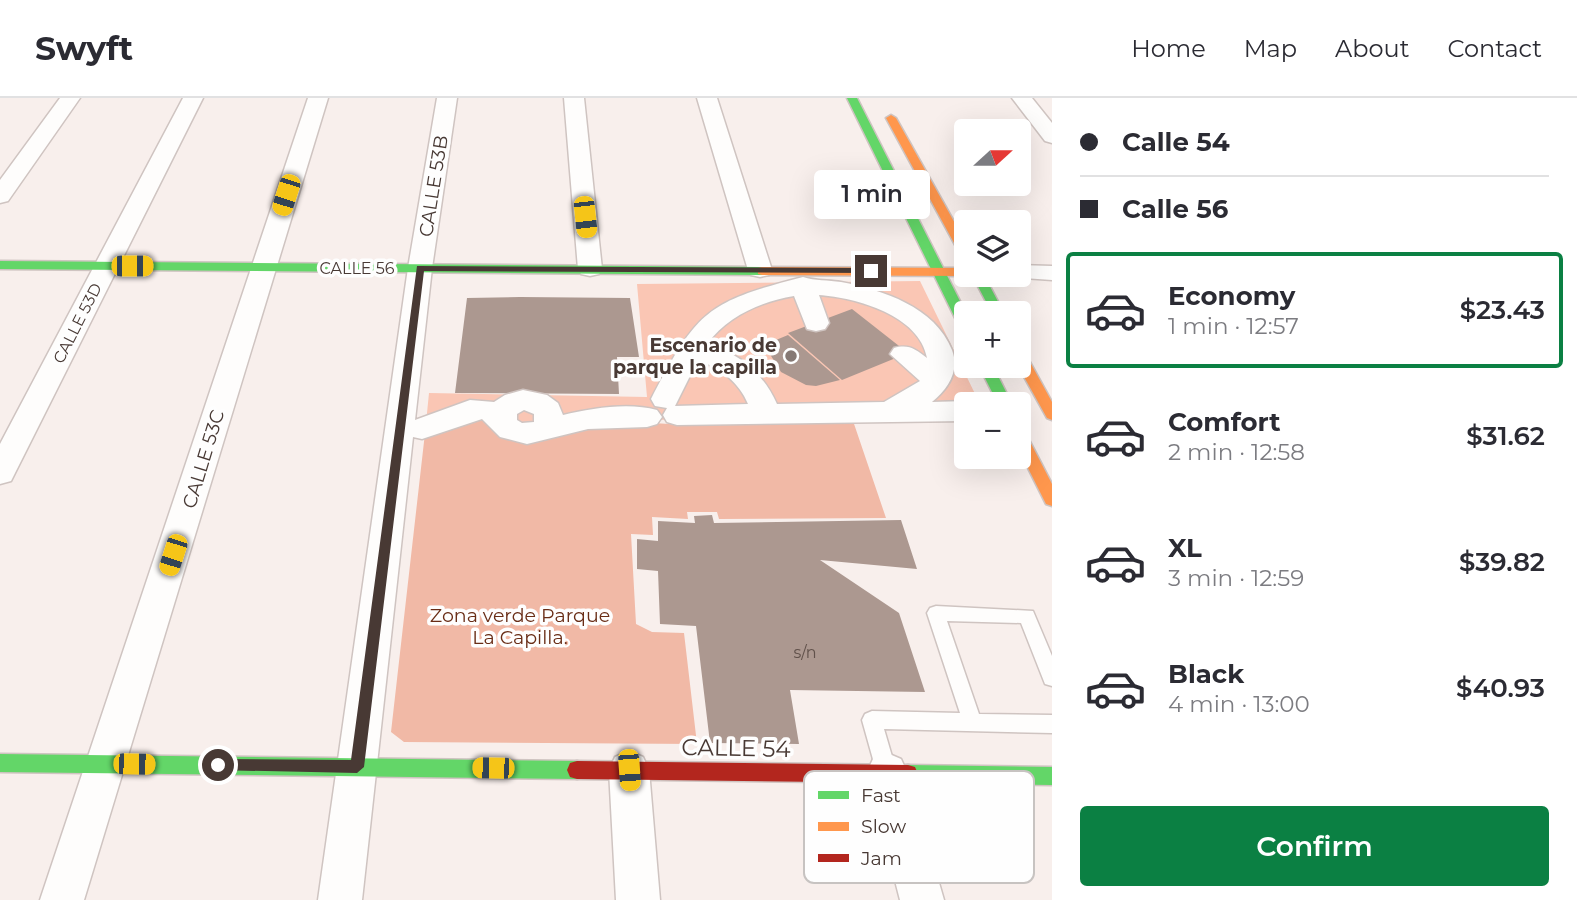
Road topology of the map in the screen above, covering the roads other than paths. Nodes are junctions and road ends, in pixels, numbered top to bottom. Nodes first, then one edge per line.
1 (69, 98) edge
2 (193, 98) edge
3 (318, 98) edge
4 (447, 98) edge
5 (575, 98) edge
6 (707, 98) edge
7 (852, 98) edge
8 (881, 98) edge
9 (1022, 98) edge
10 (1052, 137) edge
11 (0, 196) edge
12 (954, 232) edge
13 (0, 265) edge
14 (106, 266) junction
15 (263, 267) junction
16 (420, 268) junction
17 (590, 269) junction
18 (760, 270) junction
19 (939, 271) junction
20 (954, 272) edge
21 (1031, 272) edge
22 (1052, 273) edge
23 (804, 286) junction
24 (954, 302) edge
25 (816, 323) dead end
26 (932, 337) junction
27 (691, 348) junction
28 (1031, 377) edge
29 (937, 380) junction
30 (663, 410) junction
31 (954, 411) edge
32 (888, 412) junction
33 (766, 414) junction
34 (1052, 415) edge
35 (422, 429) dead end
36 (1031, 458) edge
37 (0, 473) edge
38 (1052, 500) edge
39 (1052, 678) edge
40 (972, 722) junction
41 (1052, 724) edge
42 (0, 763) edge
43 (107, 764) junction
44 (357, 767) junction
45 (629, 770) junction
46 (804, 771) edge
47 (887, 771) edge
48 (1034, 776) edge
49 (1052, 776) edge
50 (917, 883) edge
51 (62, 900) edge
52 (340, 900) edge
53 (639, 900) edge
54 (922, 900) edge

1 - 11 street
2 - 14 street, CALLE 53D
3 - 15 street, CALLE 53C
4 - 16 street, CALLE 53B
5 - 17 street
6 - 18 street
7 - 19 street
8 - 12 street
9 - 10 street
13 - 14 street, CALLE 56
14 - 15 street, CALLE 56
14 - 37 street, CALLE 53D
15 - 16 street, CALLE 56
15 - 43 street, CALLE 53C
16 - 17 street, CALLE 56
16 - 44 street, CALLE 53B
17 - 18 street, CALLE 56
18 - 19 street, CALLE 56
19 - 20 street, CALLE 56
19 - 24 street
21 - 22 street
23 - 25 street
23 - 26 street
23 - 27 street
26 - 29 street
26 - 29 street
27 - 30 street
27 - 33 street
28 - 34 street
29 - 32 street
30 - 33 street
30 - 35 street
31 - 32 street
32 - 33 street
36 - 38 street
39 - 40 lane
40 - 41 lane
40 - 47 lane
42 - 43 street, CALLE 54
43 - 44 street, CALLE 54
43 - 51 street, CALLE 53C
44 - 45 street, CALLE 54
44 - 52 street, CALLE 53B
45 - 46 street, CALLE 54
45 - 53 street
48 - 49 street, CALLE 54
50 - 54 street

